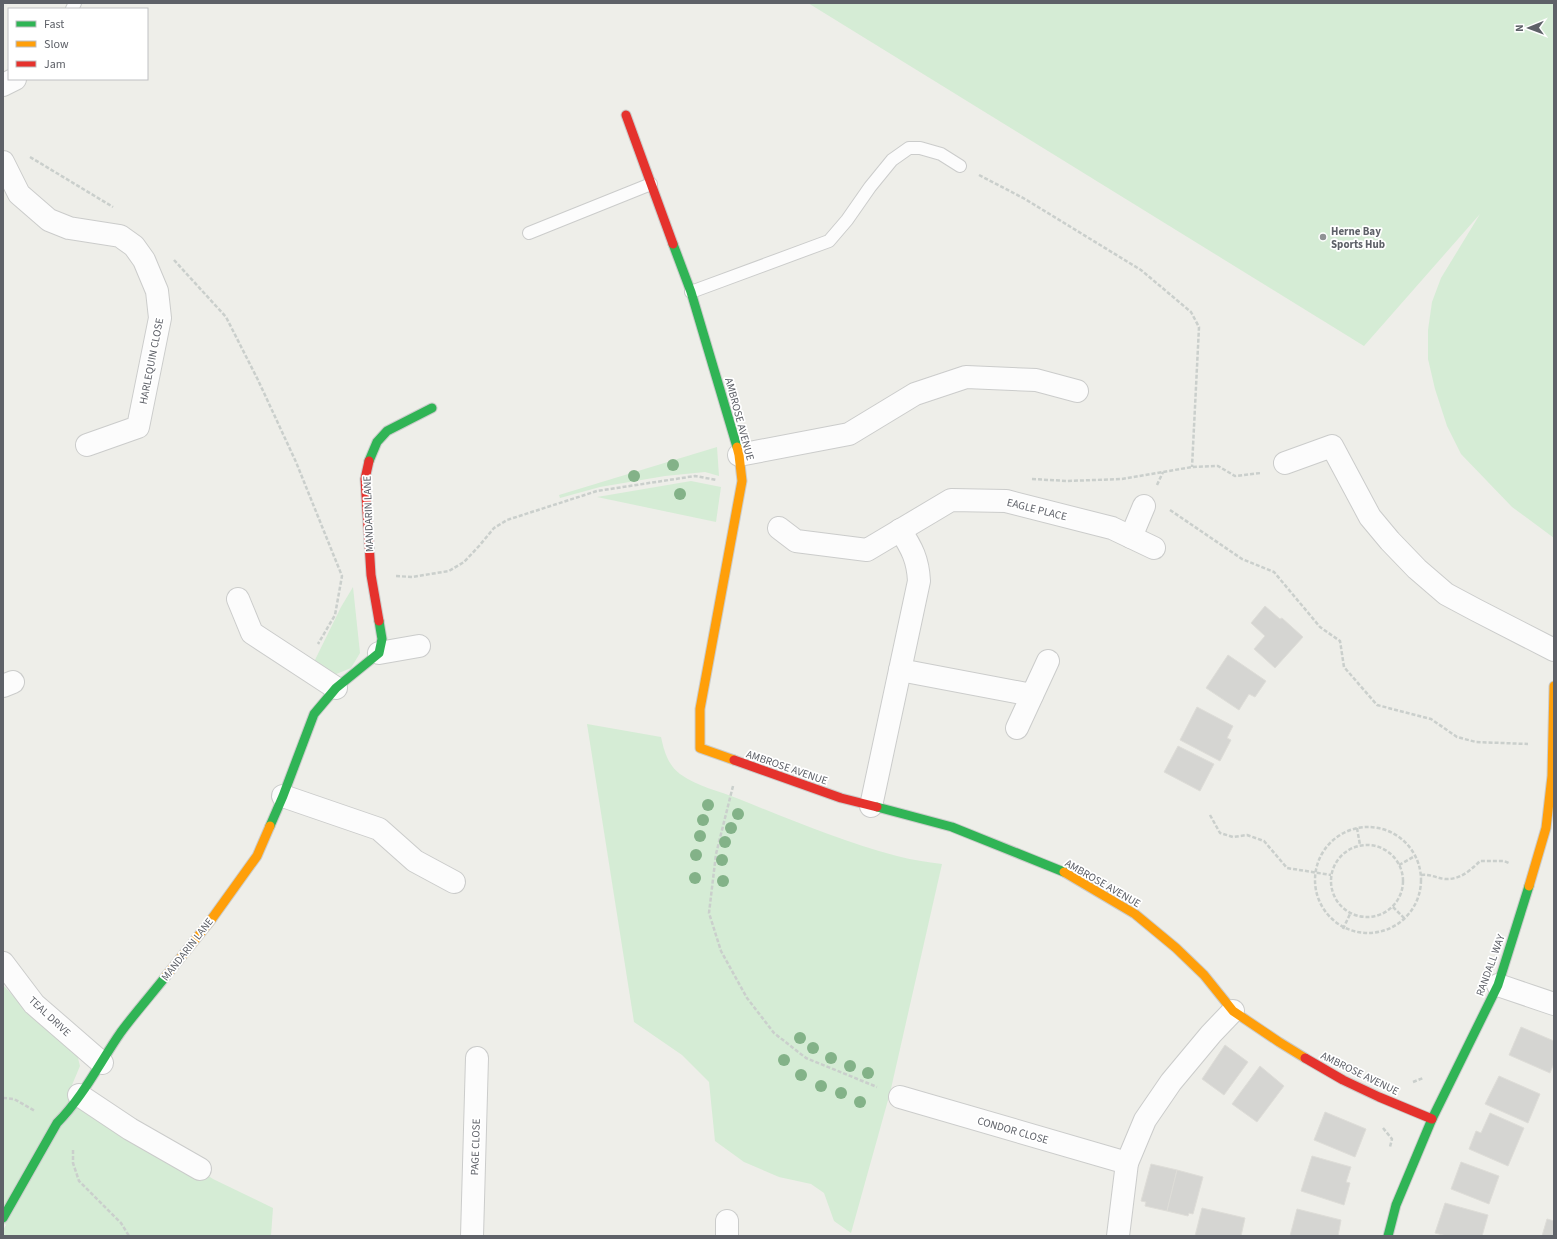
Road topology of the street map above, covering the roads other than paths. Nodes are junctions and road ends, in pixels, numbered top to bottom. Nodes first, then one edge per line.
1 (13, 80) edge
2 (3, 85) edge
3 (626, 115) dead end
4 (3, 162) edge
5 (960, 166) road end
6 (651, 184) junction
7 (529, 232) dead end
8 (691, 292) junction
9 (1077, 391) dead end
10 (432, 408) dead end
11 (87, 445) dead end
12 (739, 455) junction
13 (1285, 463) road end
14 (1154, 501) road end
15 (779, 528) dead end
16 (900, 530) junction
17 (1131, 537) junction
18 (1154, 548) dead end
19 (238, 599) dead end
20 (419, 646) dead end
21 (1554, 650) edge
22 (379, 653) junction
23 (1048, 661) dead end
24 (900, 670) junction
25 (1554, 686) edge
26 (336, 688) junction
27 (1032, 695) junction
28 (1017, 728) dead end
29 (283, 796) junction
30 (871, 806) junction
31 (454, 882) dead end
32 (3, 963) edge
33 (1498, 985) junction
34 (1554, 1004) edge
35 (1234, 1011) junction
36 (477, 1058) dead end
37 (102, 1063) junction
38 (79, 1095) junction
39 (900, 1097) road end
40 (1432, 1119) junction
41 (1127, 1163) junction
42 (200, 1169) dead end
43 (3, 1218) edge
44 (472, 1236) edge
45 (1118, 1236) edge
46 (1388, 1236) edge

1 - 2 street
3 - 6 street, AMBROSE AVENUE
4 - 11 street, HARLEQUIN CLOSE
5 - 8 lane
6 - 7 lane
6 - 8 street, AMBROSE AVENUE
8 - 12 street, AMBROSE AVENUE
9 - 12 street
10 - 22 street, MANDARIN LANE
12 - 30 street, AMBROSE AVENUE
13 - 21 street
14 - 17 street
15 - 16 street, EAGLE PLACE
16 - 17 street, EAGLE PLACE
16 - 24 street
17 - 18 street, EAGLE PLACE
19 - 26 street
20 - 22 street, MANDARIN LANE
22 - 26 street, MANDARIN LANE
23 - 27 street
24 - 27 street
24 - 30 street
25 - 33 street, RANDALL WAY
26 - 29 street, MANDARIN LANE
27 - 28 street
29 - 31 street
29 - 37 street, MANDARIN LANE
30 - 35 street, AMBROSE AVENUE
32 - 37 street, TEAL DRIVE
33 - 34 street
33 - 40 street, RANDALL WAY
35 - 40 street, AMBROSE AVENUE
35 - 41 street
36 - 44 street, PAGE CLOSE
37 - 38 street, MANDARIN LANE
38 - 42 street
38 - 43 street, MANDARIN LANE
39 - 41 street, CONDOR CLOSE
40 - 46 street, RANDALL WAY
41 - 45 street

